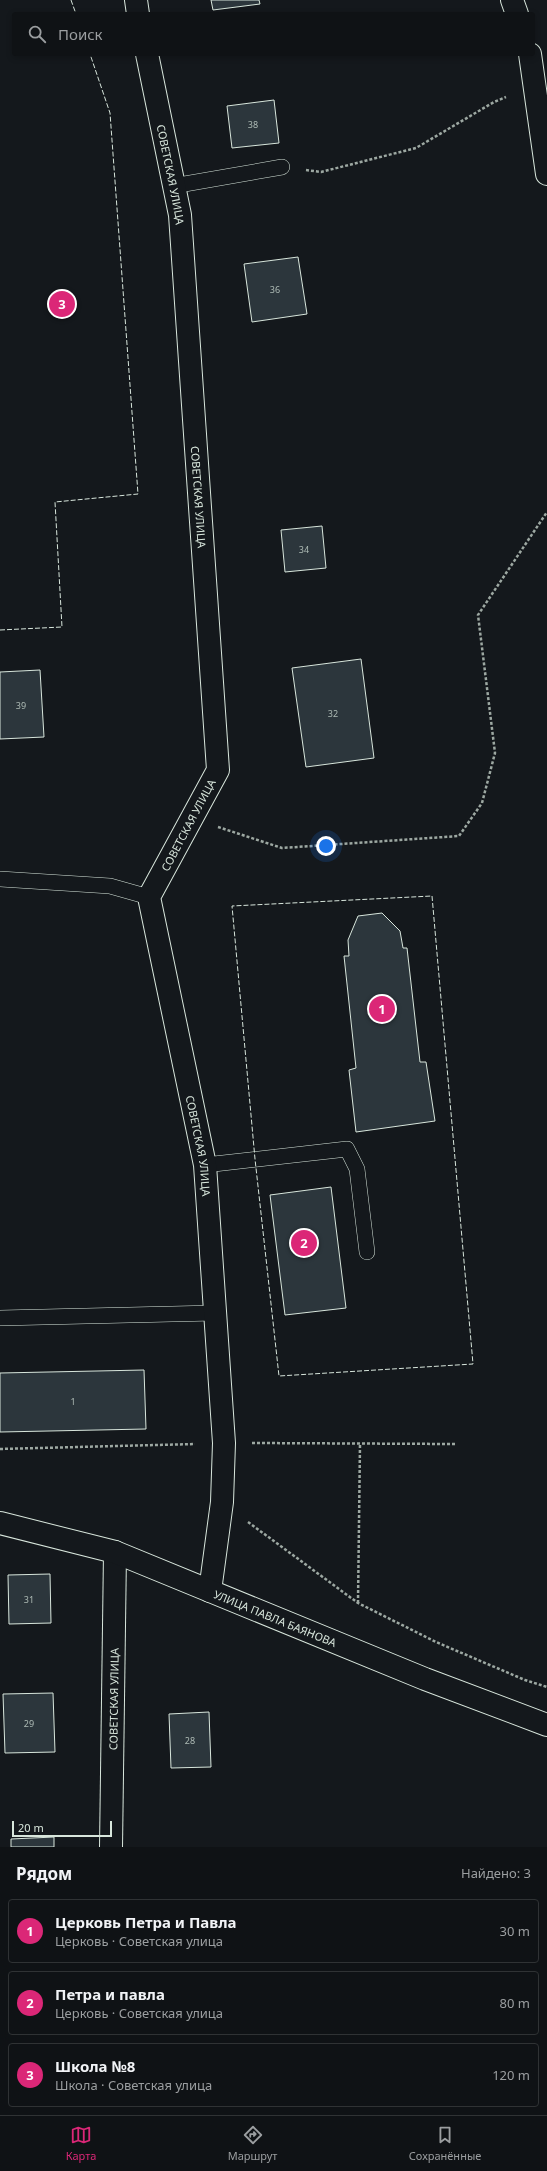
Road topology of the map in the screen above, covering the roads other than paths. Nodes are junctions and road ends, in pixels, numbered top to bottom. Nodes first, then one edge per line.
1 (136, 0) edge
2 (512, 0) edge
3 (138, 12) edge
4 (516, 12) edge
5 (147, 56) edge
6 (530, 56) edge
7 (282, 167) road end
8 (547, 174) edge
9 (173, 186) junction
10 (0, 879) edge
11 (149, 897) junction
12 (205, 1165) junction
13 (367, 1252) dead end
14 (215, 1313) junction
15 (0, 1318) edge
16 (0, 1523) edge
17 (115, 1552) junction
18 (210, 1591) junction
19 (547, 1725) edge
20 (111, 1847) edge

1 - 3 street
2 - 4 street
5 - 9 street, СОВЕТСКАЯ УЛИЦА
6 - 8 street
7 - 9 lane
9 - 11 street, СОВЕТСКАЯ УЛИЦА
10 - 11 lane
11 - 12 street, СОВЕТСКАЯ УЛИЦА
12 - 13 lane
12 - 14 street, СОВЕТСКАЯ УЛИЦА
14 - 15 lane
14 - 18 street, СОВЕТСКАЯ УЛИЦА
16 - 17 street, УЛИЦА ПАВЛА БАЯНОВА
17 - 18 street, УЛИЦА ПАВЛА БАЯНОВА
17 - 20 street, СОВЕТСКАЯ УЛИЦА
18 - 19 street, УЛИЦА ПАВЛА БАЯНОВА

